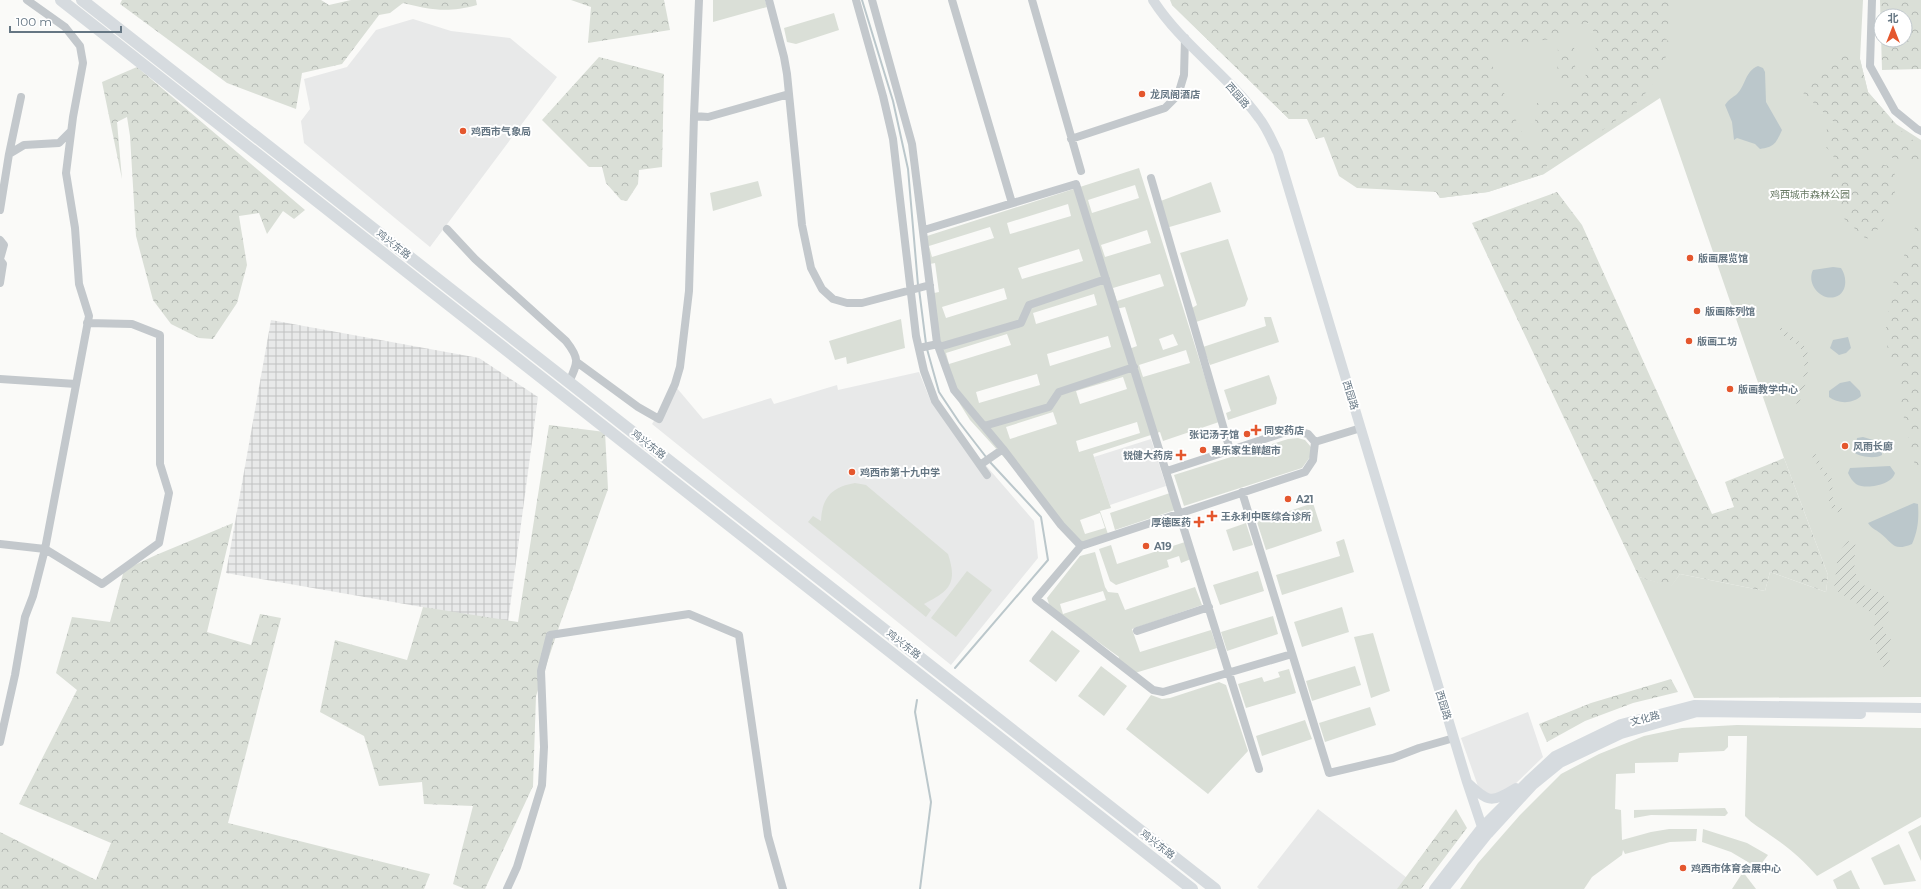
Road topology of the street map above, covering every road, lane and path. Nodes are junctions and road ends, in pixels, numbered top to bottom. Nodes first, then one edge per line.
1 (27, 0) edge
2 (61, 0) edge
3 (82, 0) edge
4 (699, 0) edge
5 (769, 0) edge
6 (856, 0) edge
7 (872, 0) edge
8 (952, 0) edge
9 (1032, 0) edge
10 (1153, 0) edge
11 (1872, 0) edge
12 (1185, 38) junction
13 (789, 94) junction
14 (21, 97) dead end
15 (694, 116) junction
16 (71, 131) junction
17 (1921, 131) edge
18 (1071, 139) junction
19 (9, 154) junction
20 (1080, 171) dead end
21 (1151, 178) dead end
22 (1012, 203) junction
23 (0, 210) edge
24 (447, 229) dead end
25 (924, 230) junction
26 (0, 240) edge
27 (0, 259) edge
28 (1106, 279) junction
29 (0, 283) edge
30 (930, 285) junction
31 (911, 290) junction
32 (87, 323) junction
33 (938, 345) junction
34 (919, 348) junction
35 (578, 363) junction
36 (1134, 367) junction
37 (0, 378) edge
38 (569, 382) junction
39 (76, 384) junction
40 (984, 426) junction
41 (1361, 428) junction
42 (1315, 442) junction
43 (1003, 448) junction
44 (1230, 450) junction
45 (980, 465) junction
46 (1167, 471) junction
47 (987, 475) dead end
48 (1242, 492) junction
49 (1180, 513) junction
50 (0, 544) edge
51 (1081, 546) junction
52 (45, 549) junction
53 (1209, 607) junction
54 (1137, 631) dead end
55 (1292, 654) junction
56 (1230, 673) junction
57 (1921, 708) edge
58 (1921, 714) edge
59 (2, 720) edge
60 (1454, 738) junction
61 (0, 742) edge
62 (1260, 769) dead end
63 (1528, 781) junction
64 (1467, 782) junction
65 (1485, 830) junction
66 (507, 889) edge
67 (783, 889) edge
68 (1192, 889) edge
69 (1215, 889) edge
70 (1434, 889) edge
71 (1444, 889) edge

1 - 16 street
2 - 68 highway, 鸡兴东路
3 - 38 highway, 鸡兴东路
4 - 15 street
5 - 13 street
6 - 31 street
7 - 25 street
8 - 22 street
9 - 18 street
10 - 12 main road, 西园路
11 - 17 street
12 - 18 street
12 - 41 main road, 西园路
13 - 15 street
13 - 31 street
14 - 19 street
15 - 35 street
16 - 19 street
16 - 32 street
18 - 20 street
19 - 23 street
21 - 44 street
22 - 25 street
22 - 28 street
24 - 35 street
25 - 30 street
26 - 27 street
27 - 29 street
28 - 33 street
28 - 36 street
30 - 31 street
30 - 33 street
31 - 34 street
32 - 39 street
32 - 52 street
33 - 34 street
33 - 40 street
34 - 45 street
35 - 38 street
36 - 40 street
36 - 46 street
37 - 39 street
38 - 69 highway, 鸡兴东路
39 - 52 street
40 - 43 street
41 - 42 street
41 - 60 main road, 西园路
42 - 44 street
42 - 48 street
43 - 45 street
43 - 51 street
44 - 46 street
45 - 47 street
46 - 49 street
48 - 49 street
48 - 55 street
49 - 51 street
49 - 53 street
50 - 52 street
51 - 56 street
52 - 59 street
53 - 54 street
53 - 56 street
55 - 56 street
55 - 60 street
56 - 62 street
57 - 63 main road, 文化路
58 - 65 main road, 文化路
59 - 61 street
60 - 64 main road, 西园路
63 - 64 main road
63 - 65 main road, 文化路
64 - 65 main road, 西园路
65 - 70 main road, 文化路
65 - 71 main road, 文化路
66 - 67 street

